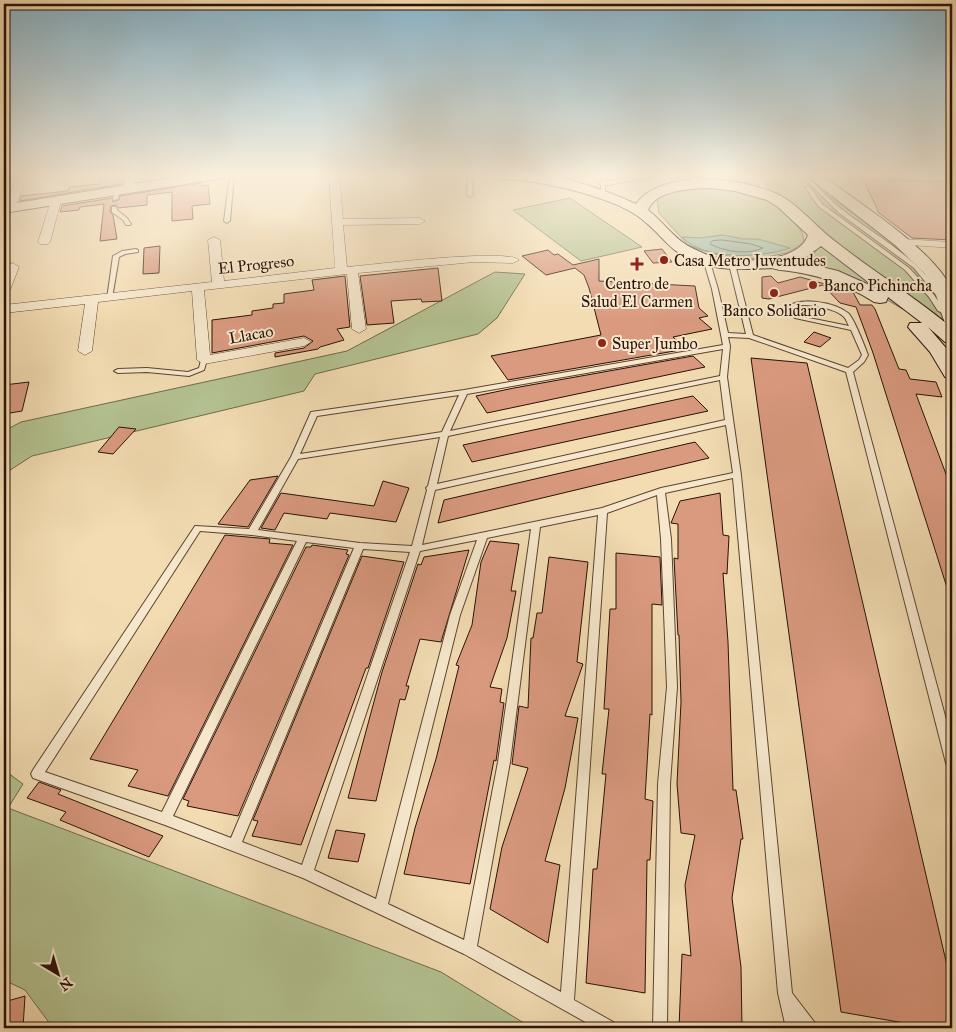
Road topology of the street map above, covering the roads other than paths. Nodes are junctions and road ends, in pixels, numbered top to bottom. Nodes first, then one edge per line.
1 (50, 222) edge
2 (337, 222) edge
3 (652, 222) edge
4 (802, 222) edge
5 (843, 222) edge
6 (855, 222) edge
7 (875, 222) edge
8 (816, 234) junction
9 (214, 240) dead end
10 (44, 242) dead end
11 (901, 242) junction
12 (952, 246) edge
13 (136, 251) dead end
14 (706, 259) junction
15 (513, 260) dead end
16 (732, 264) junction
17 (762, 264) junction
18 (13, 267) dead end
19 (346, 271) junction
20 (218, 284) junction
21 (198, 287) junction
22 (4, 290) edge
23 (109, 298) junction
24 (92, 300) junction
25 (952, 302) edge
26 (4, 309) edge
27 (359, 329) dead end
28 (853, 329) junction
29 (950, 330) edge
30 (952, 334) edge
31 (750, 336) junction
32 (726, 340) junction
33 (304, 342) dead end
34 (85, 351) dead end
35 (204, 360) junction
36 (118, 371) dead end
37 (848, 371) junction
38 (952, 373) edge
39 (723, 377) junction
40 (464, 392) junction
41 (729, 422) junction
42 (445, 434) junction
43 (295, 457) junction
44 (737, 475) junction
45 (430, 488) junction
46 (661, 491) junction
47 (603, 511) junction
48 (536, 525) junction
49 (252, 532) junction
50 (483, 536) junction
51 (303, 540) junction
52 (360, 546) junction
53 (416, 549) junction
54 (952, 763) edge
55 (165, 818) junction
56 (235, 844) junction
57 (306, 873) junction
58 (381, 908) junction
59 (469, 949) junction
60 (785, 993) junction
61 (567, 1004) junction
62 (610, 1028) edge
63 (660, 1028) edge
64 (793, 1028) edge
65 (810, 1028) edge

1 - 10 street
2 - 19 street
3 - 14 main road
4 - 8 main road
5 - 29 lane
6 - 29 lane
7 - 11 main road
8 - 17 main road
8 - 29 main road
9 - 20 street
11 - 12 street
11 - 25 main road
13 - 23 lane
14 - 16 main road
14 - 32 lane
15 - 19 street, El Progreso
16 - 17 main road
16 - 31 lane
17 - 38 main road
18 - 22 street
19 - 20 street, El Progreso
19 - 27 street
20 - 21 street, El Progreso
21 - 23 street, El Progreso
21 - 35 street
23 - 24 street, El Progreso
24 - 26 street, El Progreso
24 - 34 street
28 - 28 lane
28 - 37 lane
29 - 30 lane
31 - 32 lane
31 - 37 lane
32 - 39 lane
32 - 40 lane
33 - 35 street, Llacao
35 - 36 lane
37 - 54 lane
39 - 41 lane
39 - 42 lane
40 - 42 lane
40 - 43 lane
41 - 44 lane
41 - 45 lane
42 - 43 lane
42 - 45 lane
43 - 49 lane
44 - 46 lane
44 - 60 lane
45 - 53 lane
46 - 47 lane
46 - 63 lane
47 - 48 lane
47 - 61 lane
48 - 50 lane
48 - 59 lane
49 - 51 lane
49 - 55 lane
50 - 53 lane
50 - 58 lane
51 - 52 lane
51 - 55 lane
52 - 53 lane
52 - 56 lane
53 - 57 lane
55 - 56 lane
56 - 57 lane
57 - 58 lane
58 - 59 lane
59 - 61 lane
60 - 64 lane
60 - 65 lane
61 - 62 lane

